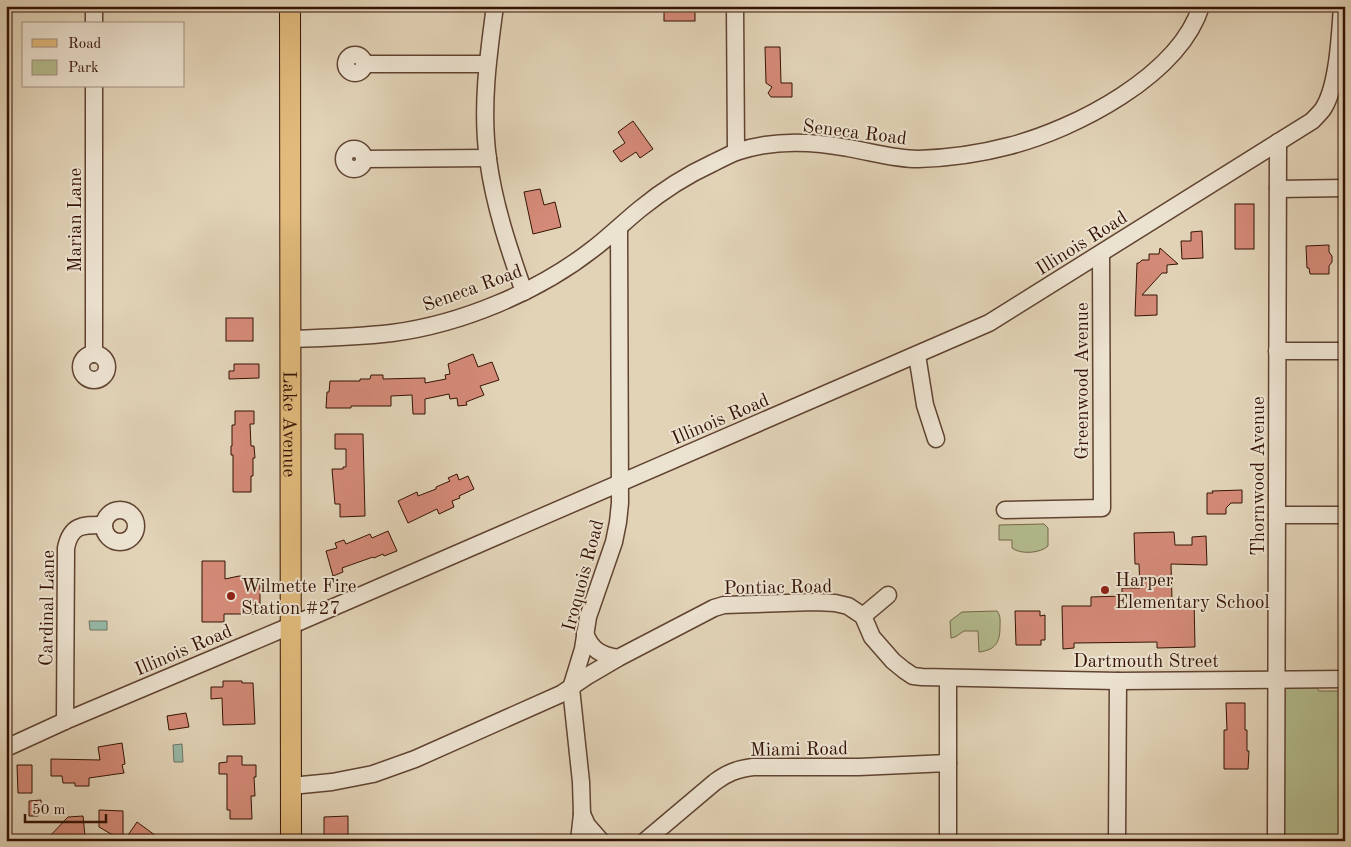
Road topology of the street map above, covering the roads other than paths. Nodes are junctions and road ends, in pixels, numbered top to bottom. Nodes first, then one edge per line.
1 (94, 6) edge
2 (290, 6) edge
3 (495, 6) edge
4 (735, 6) edge
5 (1200, 6) edge
6 (1342, 6) edge
7 (94, 22) edge
8 (1343, 26) edge
9 (364, 64) dead end
10 (487, 64) junction
11 (94, 88) edge
12 (1278, 142) junction
13 (736, 152) junction
14 (488, 158) junction
15 (364, 159) dead end
16 (1278, 188) junction
17 (1345, 188) edge
18 (619, 228) junction
19 (1101, 254) junction
20 (524, 292) junction
21 (290, 339) junction
22 (1277, 351) junction
23 (1345, 351) edge
24 (94, 354) dead end
25 (917, 354) junction
26 (936, 439) dead end
27 (619, 484) junction
28 (1005, 510) dead end
29 (1277, 515) junction
30 (1345, 515) edge
31 (104, 524) dead end
32 (888, 595) dead end
33 (863, 616) junction
34 (290, 626) junction
35 (585, 633) junction
36 (618, 658) junction
37 (948, 678) junction
38 (1276, 679) junction
39 (1345, 679) edge
40 (1118, 681) junction
41 (570, 688) junction
42 (66, 721) junction
43 (6, 748) edge
44 (948, 763) junction
45 (291, 786) junction
46 (582, 814) junction
47 (291, 841) edge
48 (579, 841) edge
49 (601, 841) edge
50 (645, 841) edge
51 (948, 841) edge
52 (1117, 841) edge
53 (1276, 841) edge

1 - 7 street
2 - 21 main road, Lake Avenue
3 - 10 street
4 - 13 street
5 - 13 street, Seneca Road
6 - 8 street, Illinois Road
8 - 12 street, Illinois Road
9 - 10 street
10 - 14 street
11 - 24 street, Marian Lane
12 - 16 street, Thornwood Avenue
12 - 19 street, Illinois Road
13 - 18 street, Seneca Road
14 - 15 street
14 - 20 street
16 - 17 street
16 - 22 street, Thornwood Avenue
18 - 20 street, Seneca Road
18 - 27 street, Iroquois Road
19 - 25 street, Illinois Road
19 - 28 street, Greenwood Avenue
20 - 21 street, Seneca Road
21 - 34 main road, Lake Avenue
22 - 23 street
22 - 29 street, Thornwood Avenue
25 - 26 street
25 - 27 street, Illinois Road
27 - 34 street, Illinois Road
27 - 35 street, Iroquois Road
29 - 30 street
29 - 38 street, Thornwood Avenue
31 - 42 street, Cardinal Lane
32 - 33 street
33 - 36 street, Pontiac Road
33 - 37 street
34 - 42 street, Illinois Road
34 - 45 main road, Lake Avenue
35 - 36 street
35 - 41 street, Iroquois Road
36 - 41 street, Pontiac Road
37 - 40 street, Dartmouth Street
37 - 44 street
38 - 39 street, Dartmouth Street
38 - 40 street, Dartmouth Street
38 - 53 street, Thornwood Avenue
40 - 52 street
41 - 45 street, Pontiac Road
41 - 46 street, Iroquois Road
42 - 43 street, Illinois Road
44 - 50 street, Miami Road
44 - 51 street
45 - 47 main road, Lake Avenue
46 - 48 street, Iroquois Road
46 - 49 street

